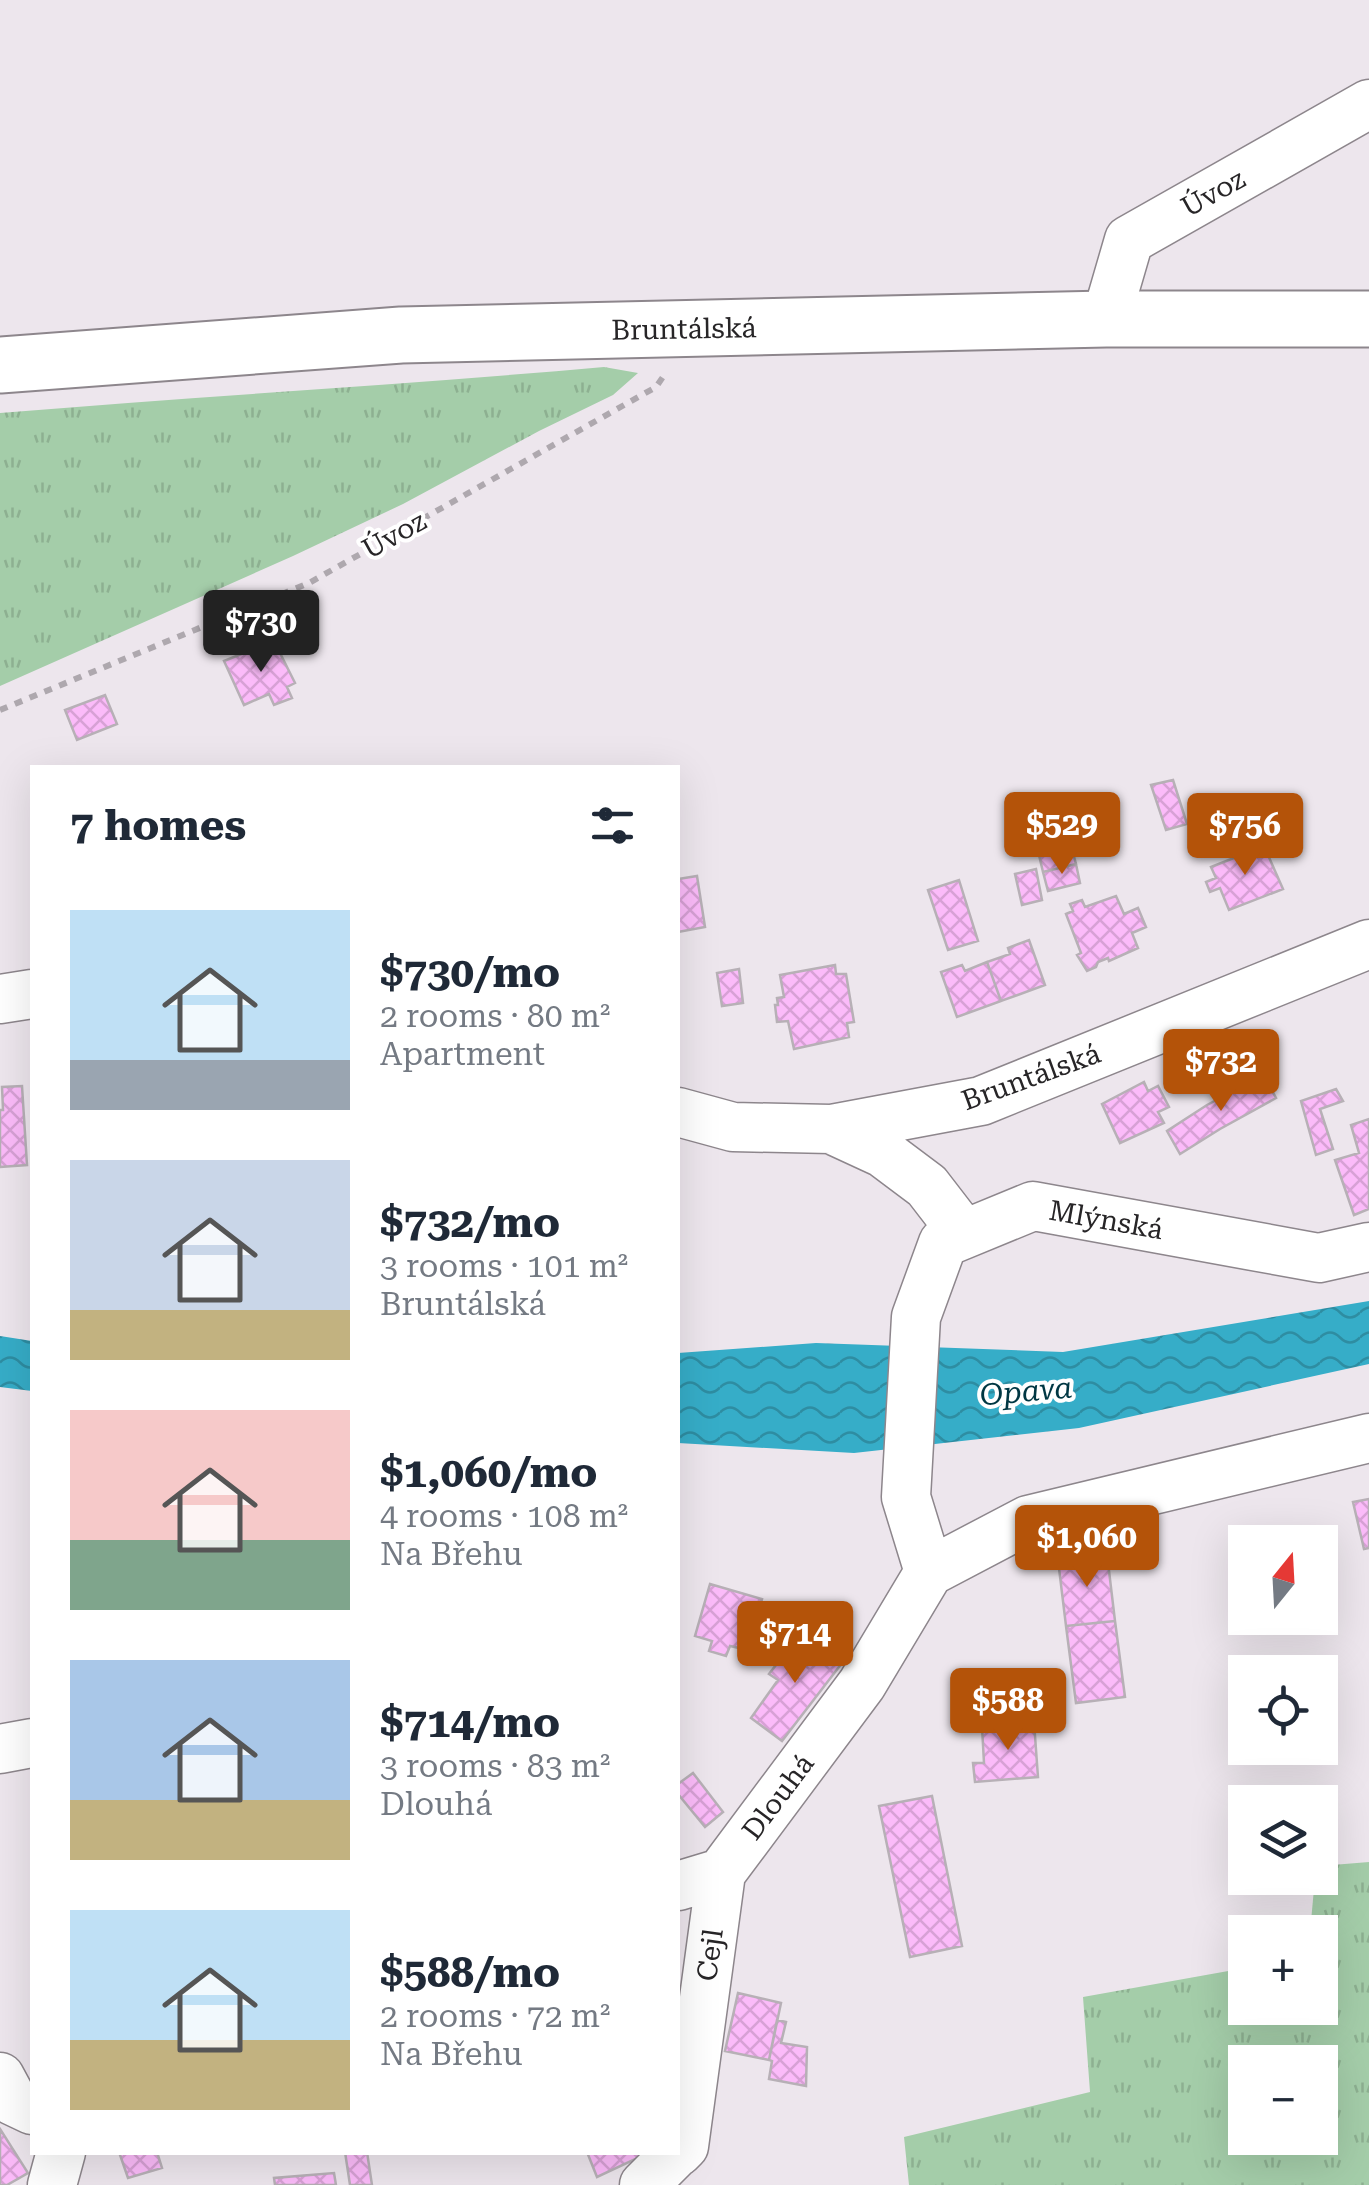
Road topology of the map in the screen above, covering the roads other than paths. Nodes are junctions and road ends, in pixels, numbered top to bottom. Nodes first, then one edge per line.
1 (1369, 104) edge
2 (1106, 319) junction
3 (1369, 319) edge
4 (0, 365) edge
5 (1369, 944) edge
6 (30, 994) edge
7 (0, 999) edge
8 (680, 1113) edge
9 (831, 1129) junction
10 (964, 1234) junction
11 (1369, 1247) edge
12 (1369, 1438) edge
13 (929, 1572) junction
14 (30, 1742) edge
15 (0, 1748) edge
16 (699, 1880) edge
17 (0, 2077) edge
18 (30, 2109) edge
19 (680, 2149) edge
20 (60, 2155) edge
21 (674, 2155) edge
22 (52, 2185) edge
23 (644, 2185) edge

1 - 2 street, Úvoz
2 - 3 main road, Bruntálská
2 - 4 main road, Bruntálská
5 - 9 street, Bruntálská
6 - 7 street
8 - 9 street, Bruntálská
9 - 10 street
10 - 11 street, Mlýnská
10 - 13 street, Mlýnská
12 - 13 street
13 - 16 street, Dlouhá
14 - 15 street
16 - 19 street, Cejl
17 - 18 street
20 - 22 street
21 - 23 street, Cejl

